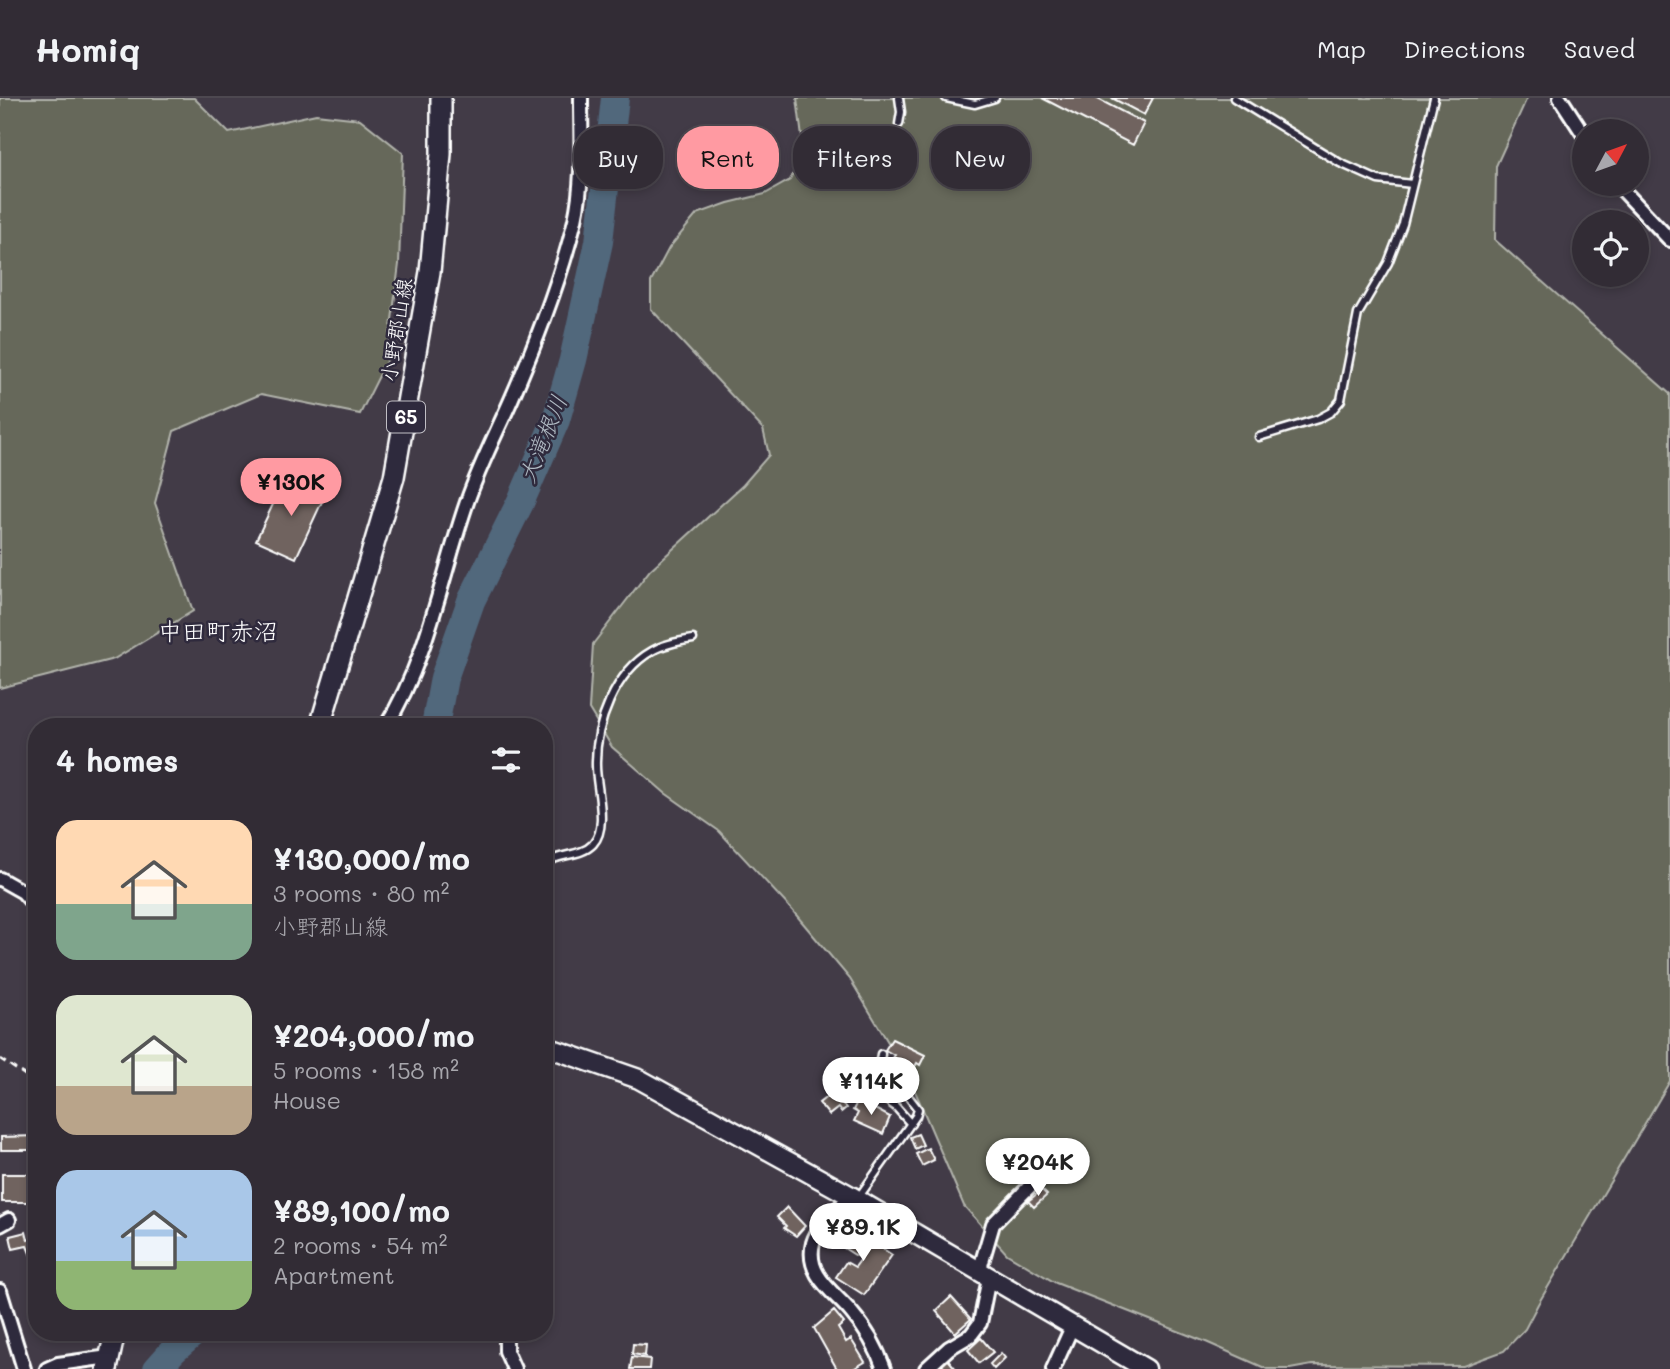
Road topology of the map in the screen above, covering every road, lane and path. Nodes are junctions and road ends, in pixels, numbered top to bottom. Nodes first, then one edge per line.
1 (441, 98) edge
2 (581, 98) edge
3 (899, 98) edge
4 (946, 98) edge
5 (995, 98) edge
6 (1234, 98) edge
7 (1433, 98) edge
8 (1560, 98) edge
9 (1574, 119) edge
10 (899, 124) dead end
11 (1412, 184) junction
12 (1628, 196) edge
13 (1670, 240) edge
14 (1259, 437) dead end
15 (693, 639) dead end
16 (322, 718) edge
17 (391, 718) edge
18 (553, 859) edge
19 (0, 878) edge
20 (28, 898) edge
21 (553, 1049) edge
22 (881, 1054) dead end
23 (0, 1059) edge
24 (28, 1077) edge
25 (873, 1090) dead end
26 (911, 1124) junction
27 (1035, 1181) dead end
28 (853, 1198) junction
29 (984, 1275) junction
30 (0, 1291) edge
31 (1072, 1327) junction
32 (114, 1341) edge
33 (506, 1341) edge
34 (108, 1363) edge
35 (24, 1369) edge
36 (47, 1369) edge
37 (514, 1369) edge
38 (884, 1369) edge
39 (926, 1369) edge
40 (1053, 1369) edge
41 (1146, 1369) edge

1 - 16 main road, 小野郡山線 / 65
2 - 17 street
3 - 10 lane
4 - 5 lane
6 - 11 lane
7 - 11 lane
8 - 9 street
11 - 14 lane
12 - 13 street
15 - 18 lane
19 - 20 street
21 - 28 street
22 - 26 lane
23 - 24 path
25 - 26 lane
26 - 28 lane
27 - 29 street
28 - 29 street
28 - 38 street
29 - 31 street
29 - 39 street
30 - 35 street
31 - 40 street
31 - 41 street
32 - 34 main road
33 - 37 street
34 - 36 street

